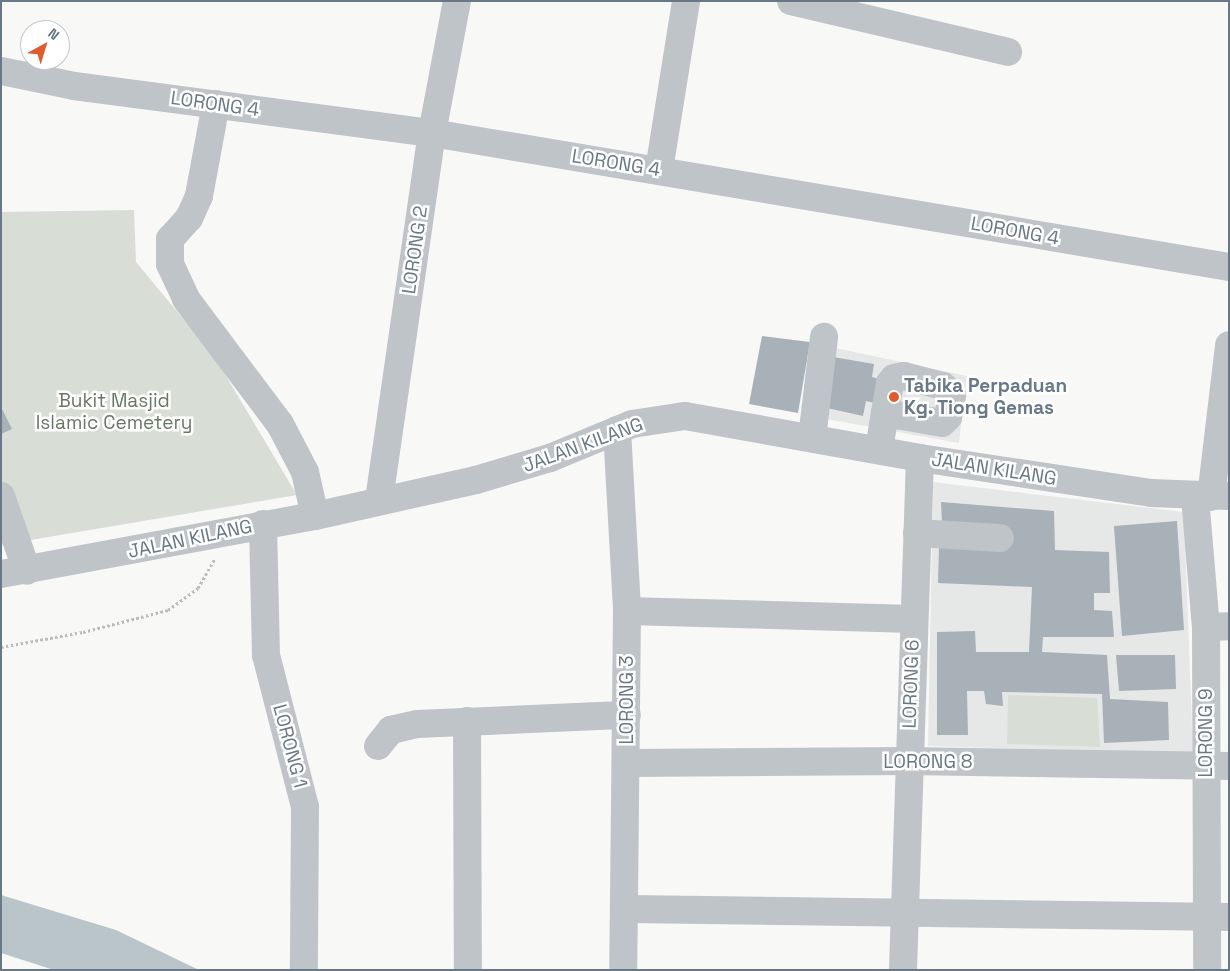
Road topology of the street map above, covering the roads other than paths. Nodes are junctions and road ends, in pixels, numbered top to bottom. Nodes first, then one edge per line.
1 (458, 1) edge
2 (686, 1) edge
3 (791, 1) edge
4 (1008, 52) dead end
5 (1, 71) edge
6 (216, 104) junction
7 (432, 133) junction
8 (659, 170) junction
9 (1229, 267) edge
10 (824, 338) dead end
11 (1229, 345) edge
12 (885, 413) dead end
13 (617, 430) junction
14 (812, 438) junction
15 (879, 450) junction
16 (920, 458) junction
17 (1, 496) edge
18 (1212, 497) edge
19 (379, 500) junction
20 (315, 516) junction
21 (263, 524) junction
22 (917, 533) junction
23 (1000, 538) dead end
24 (14, 572) edge
25 (627, 611) junction
26 (913, 619) junction
27 (1217, 627) edge
28 (627, 715) junction
29 (467, 721) junction
30 (378, 746) dead end
31 (908, 761) junction
32 (626, 763) junction
33 (1217, 766) edge
34 (627, 909) junction
35 (902, 915) junction
36 (1219, 916) edge
37 (304, 970) edge
38 (468, 970) edge
39 (623, 970) edge
40 (903, 970) edge
41 (1207, 970) edge

1 - 7 street, LORONG 2
2 - 8 street
3 - 4 street
5 - 6 street, LORONG 4
6 - 7 street, LORONG 4
6 - 20 street
7 - 8 street, LORONG 4
7 - 19 street, LORONG 2
8 - 9 street, LORONG 4
10 - 14 street
11 - 18 street, LORONG 9
12 - 15 street
13 - 14 street, JALAN KILANG
13 - 19 street, JALAN KILANG
13 - 25 street, LORONG 3
14 - 15 street, JALAN KILANG
15 - 16 street, JALAN KILANG
16 - 18 street, JALAN KILANG
16 - 22 street, LORONG 6
17 - 24 street
18 - 27 street, LORONG 9
19 - 20 street, JALAN KILANG
20 - 21 street, JALAN KILANG
21 - 24 street, JALAN KILANG
21 - 37 street, LORONG 1
22 - 23 street
22 - 26 street, LORONG 6
25 - 26 street
25 - 28 street, LORONG 3
26 - 31 street, LORONG 6
27 - 33 street, LORONG 9
28 - 29 street
28 - 32 street, LORONG 3
29 - 30 street
29 - 38 street
31 - 32 street, LORONG 8
31 - 33 street, LORONG 8
31 - 35 street, LORONG 6
32 - 34 street, LORONG 3
33 - 36 street, LORONG 9
34 - 35 street
34 - 39 street, LORONG 3
35 - 36 street
35 - 40 street, LORONG 6
36 - 41 street, LORONG 9

